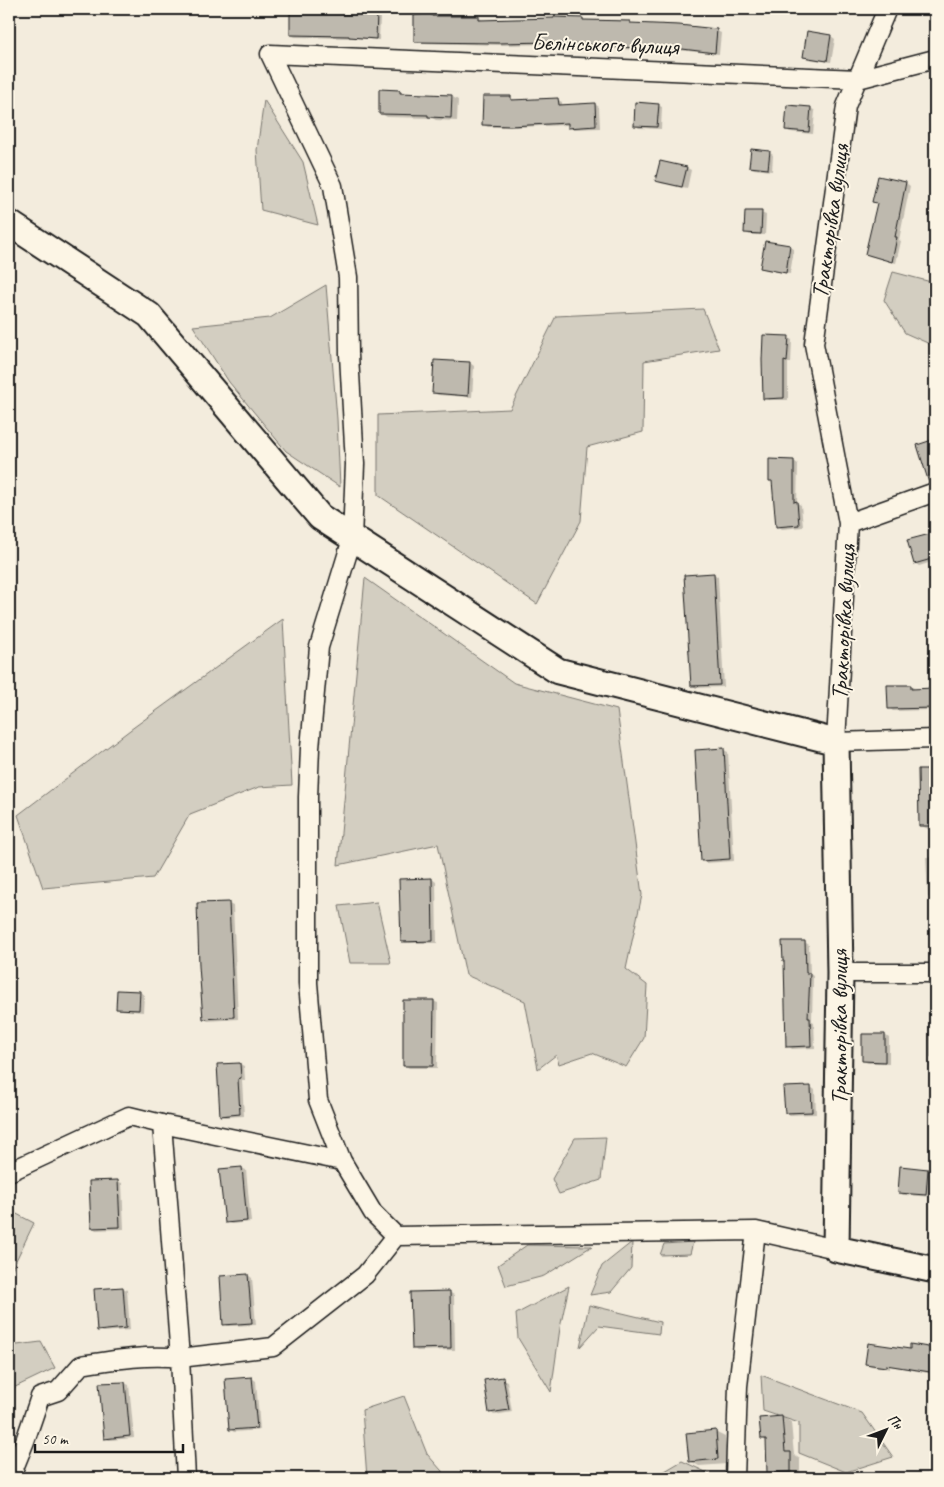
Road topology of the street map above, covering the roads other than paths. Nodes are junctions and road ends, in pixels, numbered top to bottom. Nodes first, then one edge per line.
1 (887, 9) edge
2 (935, 59) edge
3 (858, 79) junction
4 (9, 223) edge
5 (935, 492) edge
6 (848, 524) junction
7 (352, 538) junction
8 (935, 738) edge
9 (836, 742) junction
10 (840, 973) junction
11 (935, 973) edge
12 (162, 1124) junction
13 (342, 1161) junction
14 (9, 1172) edge
15 (756, 1231) junction
16 (396, 1236) junction
17 (836, 1248) junction
18 (935, 1270) edge
19 (180, 1358) junction
20 (10, 1478) edge
21 (186, 1478) edge
22 (735, 1478) edge

1 - 3 street, Тракторівка вулиця
2 - 3 street, Бєлінського вулиця
3 - 6 street, Тракторівка вулиця
3 - 7 street, Бєлінського вулиця
4 - 7 main road
5 - 6 street
6 - 9 street, Тракторівка вулиця
7 - 9 main road
7 - 13 street
8 - 9 street
9 - 10 main road, Тракторівка вулиця
10 - 11 street
10 - 17 main road, Тракторівка вулиця
12 - 13 street
12 - 14 street
12 - 19 street
13 - 16 street
15 - 16 street
15 - 17 street
15 - 22 street
16 - 19 street
17 - 18 main road
19 - 20 street
19 - 21 street

